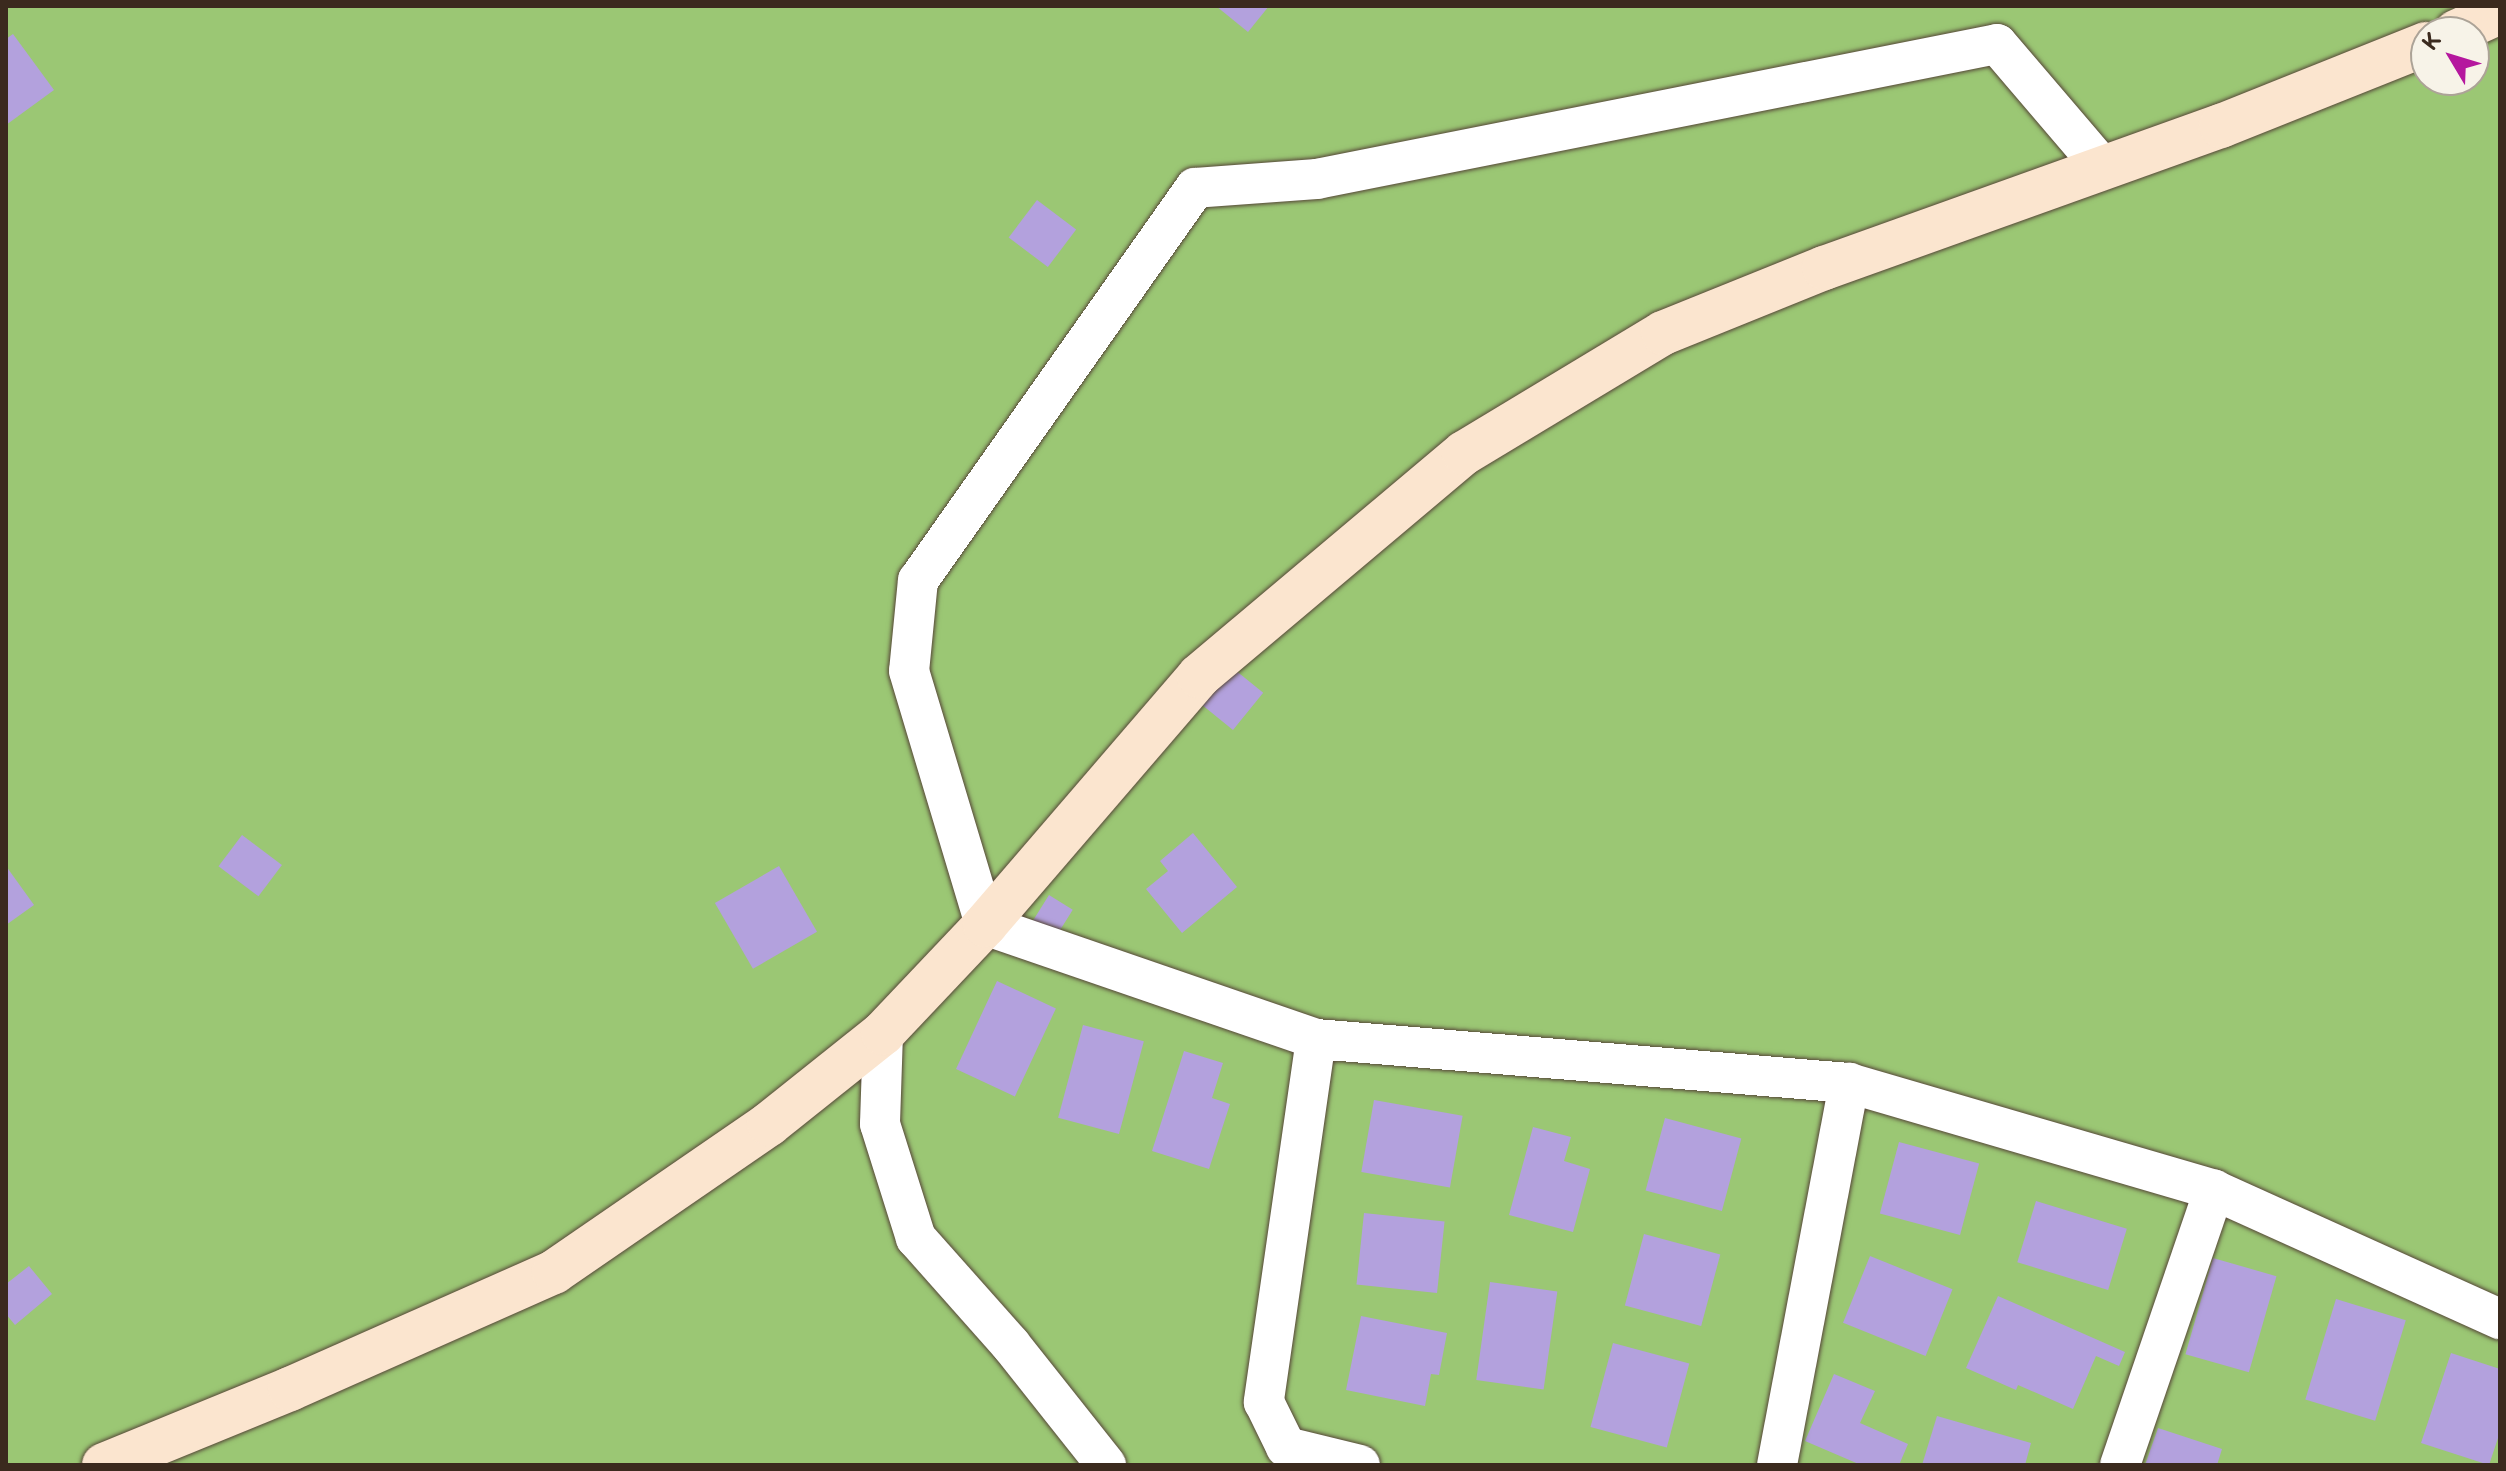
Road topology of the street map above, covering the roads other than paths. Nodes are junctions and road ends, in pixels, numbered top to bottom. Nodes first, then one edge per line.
1 (2410, 50) edge
2 (2103, 168) junction
3 (985, 925) junction
4 (883, 1033) junction
5 (1316, 1039) junction
6 (1849, 1083) junction
7 (2214, 1190) junction
8 (2500, 1319) edge
9 (104, 1465) edge
10 (1106, 1465) edge
11 (1360, 1465) edge
12 (1777, 1465) edge
13 (2120, 1465) edge

1 - 2 main road
2 - 3 main road
2 - 3 street
3 - 4 main road
3 - 5 street
4 - 9 main road
4 - 10 street
5 - 6 street
5 - 11 street
6 - 7 street
6 - 12 street
7 - 8 street
7 - 13 street

